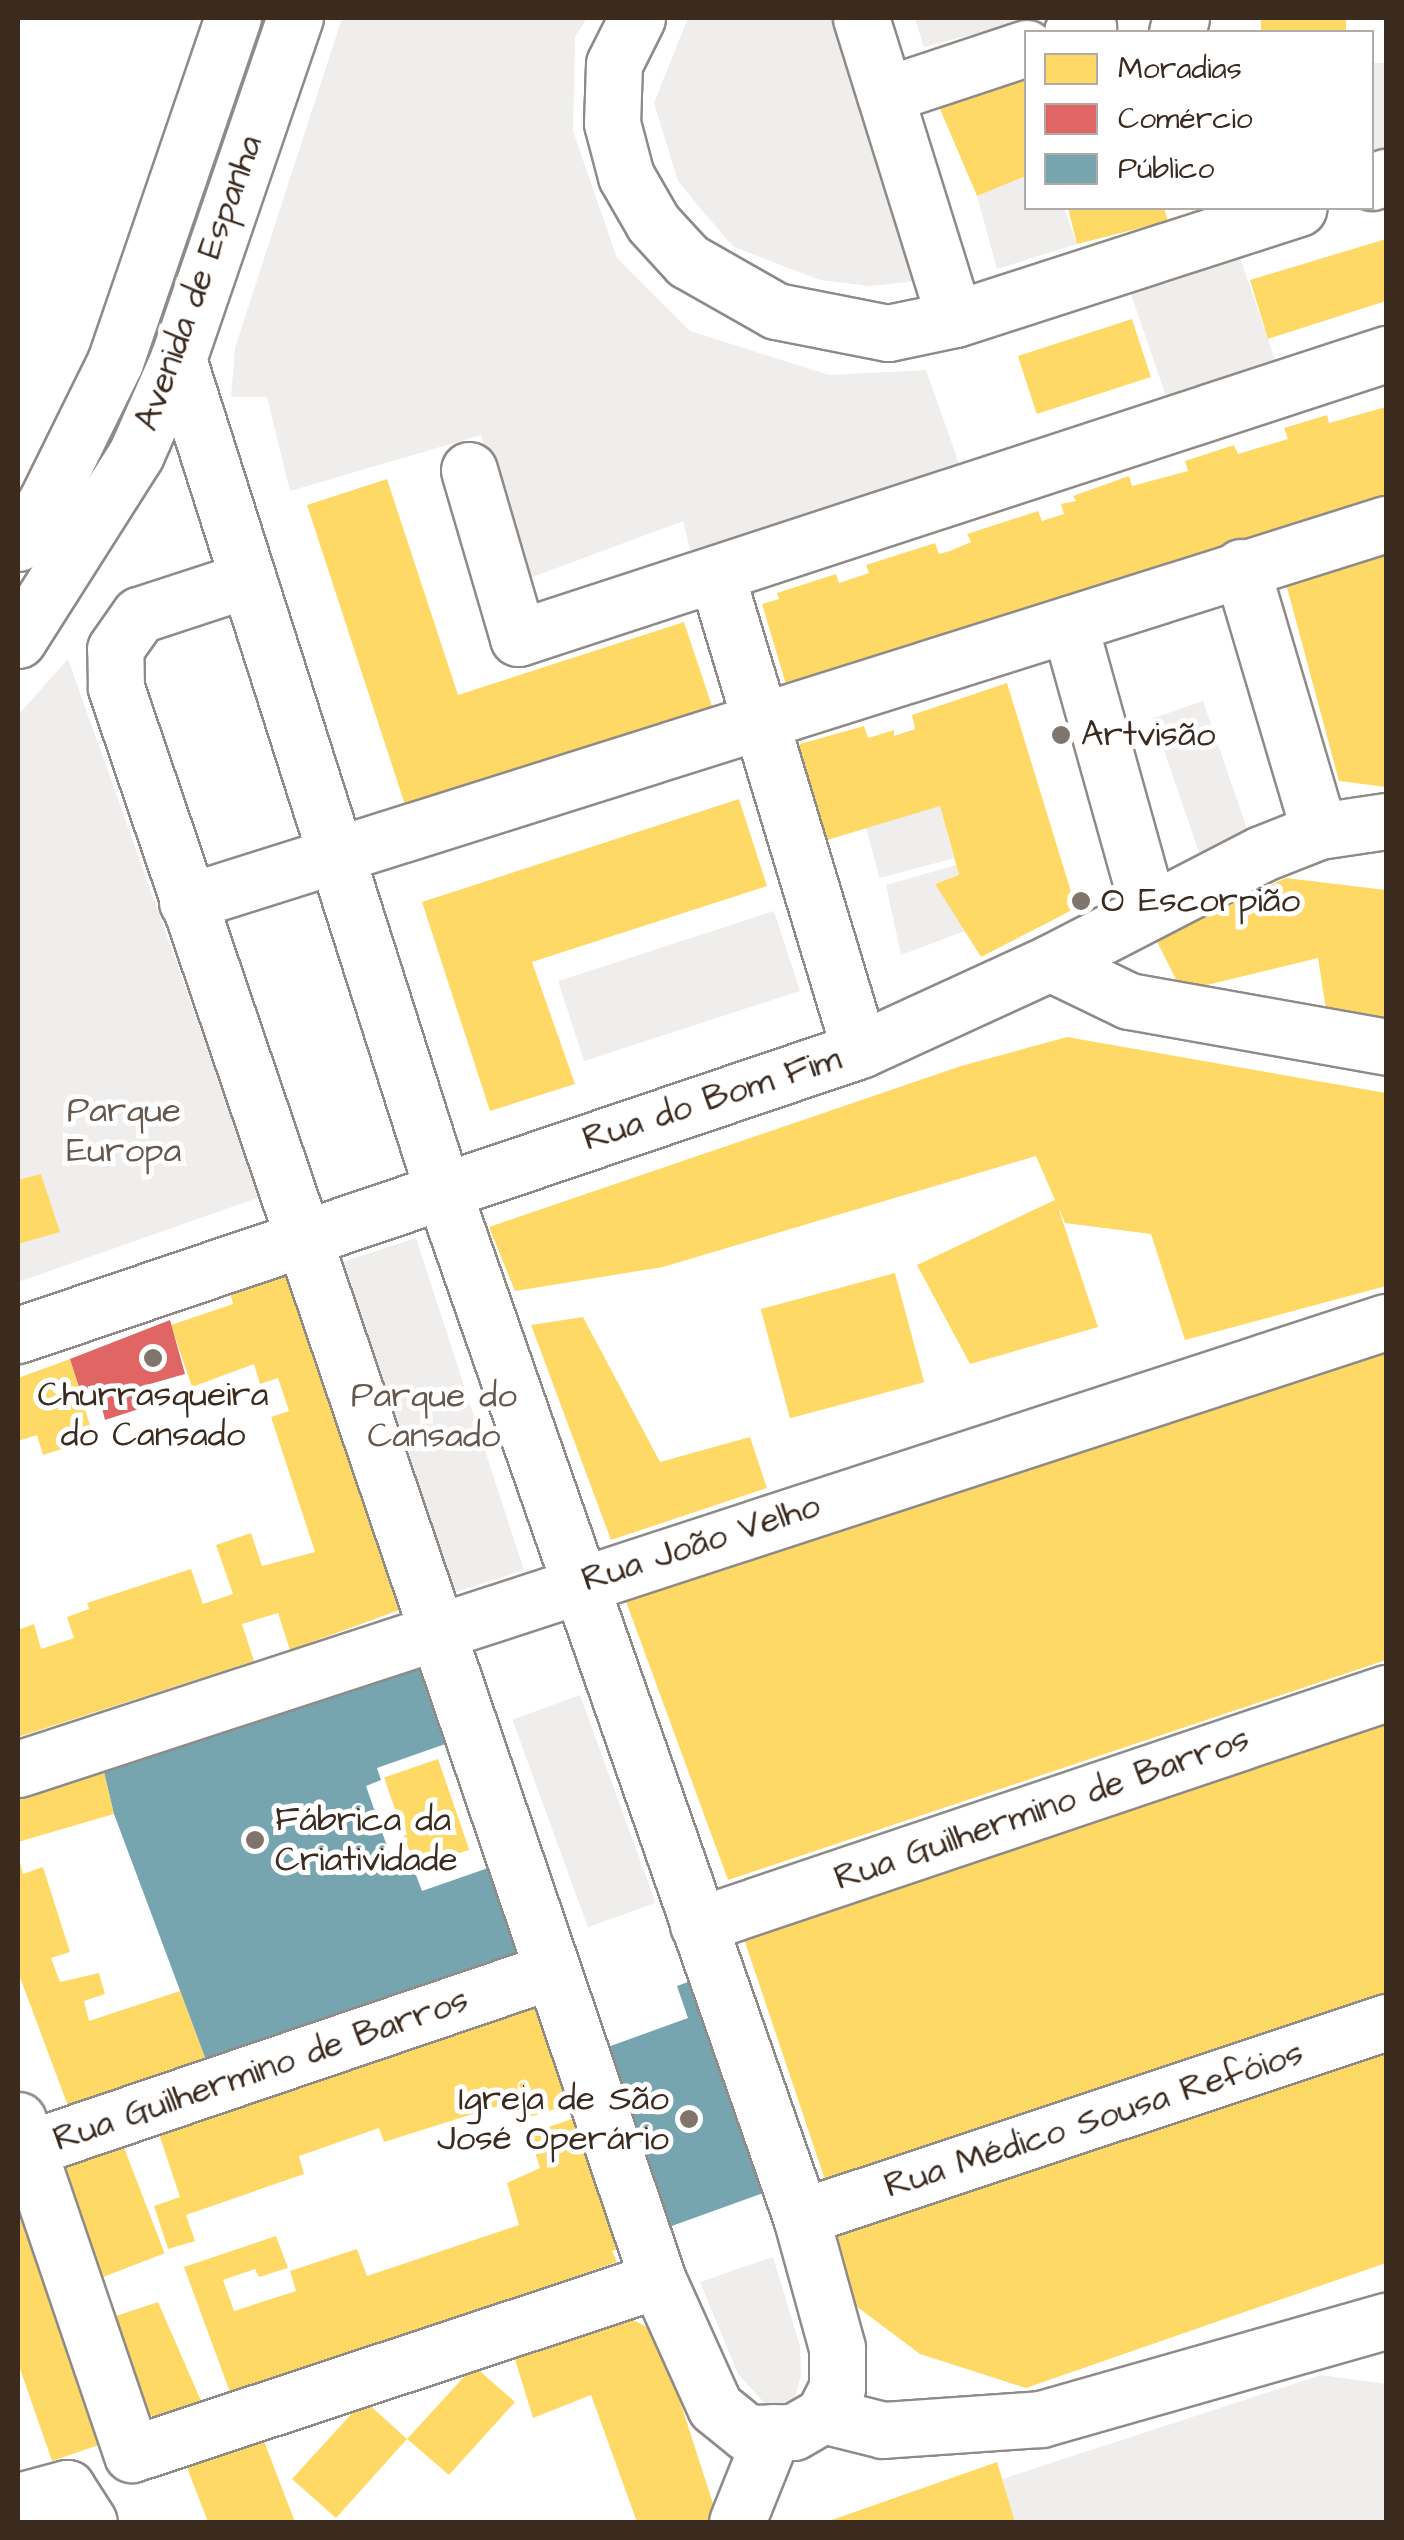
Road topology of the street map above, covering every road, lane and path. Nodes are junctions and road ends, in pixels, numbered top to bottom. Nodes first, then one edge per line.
1 (233, 18) edge
2 (296, 18) edge
3 (637, 18) edge
4 (861, 18) edge
5 (1024, 49) edge
6 (885, 95) junction
7 (1287, 210) edge
8 (1195, 225) edge
9 (954, 319) junction
10 (1386, 354) edge
11 (178, 360) junction
12 (469, 470) dead end
13 (1386, 524) edge
14 (18, 543) edge
15 (1241, 567) junction
16 (716, 574) junction
17 (246, 580) junction
18 (1069, 624) junction
19 (18, 640) edge
20 (760, 719) junction
21 (1386, 821) edge
22 (1318, 831) junction
23 (337, 854) junction
24 (187, 902) junction
25 (1148, 907) junction
26 (1050, 963) junction
27 (1386, 1047) edge
28 (860, 1050) junction
29 (442, 1188) junction
30 (298, 1237) junction
31 (1386, 1322) edge
32 (18, 1336) edge
33 (578, 1582) junction
34 (433, 1631) junction
35 (1386, 1693) edge
36 (18, 1768) edge
37 (698, 1924) junction
38 (551, 1971) junction
39 (1386, 2022) edge
40 (22, 2134) edge
41 (801, 2217) junction
42 (658, 2280) junction
43 (1376, 2330) edge
44 (824, 2414) junction
45 (773, 2432) junction
46 (18, 2501) edge
47 (89, 2522) edge
48 (737, 2522) edge

1 - 14 street, Avenida de Espanha
2 - 11 street, Avenida de Espanha
3 - 9 street
4 - 6 street
5 - 6 street
6 - 9 street
7 - 8 street
8 - 9 street
10 - 16 street
11 - 17 street
11 - 19 street, Avenida de Espanha
12 - 16 street
13 - 15 street
15 - 18 street
15 - 22 street
16 - 20 street
17 - 23 street
17 - 24 street
18 - 20 street
18 - 25 street
20 - 23 street
20 - 28 street
21 - 22 street, Rua do Bom Fim
22 - 25 street, Rua do Bom Fim
23 - 24 street
23 - 29 street
24 - 30 street
25 - 26 street, Rua do Bom Fim
26 - 27 street
26 - 28 street, Rua do Bom Fim
28 - 29 street, Rua do Bom Fim
29 - 30 street, Rua do Bom Fim
29 - 33 street
30 - 32 street, Rua do Bom Fim
30 - 34 street
31 - 33 street, Rua João Velho
33 - 34 street, Rua João Velho
33 - 37 street
34 - 36 street, Rua João Velho
34 - 38 street
35 - 37 street, Rua Guilhermino de Barros
37 - 41 street
38 - 40 street, Rua Guilhermino de Barros
38 - 42 street
39 - 41 street, Rua Médico Sousa Refóios
40 - 42 street
41 - 44 street
42 - 45 street
43 - 44 street
44 - 45 street
45 - 48 street
46 - 47 street

